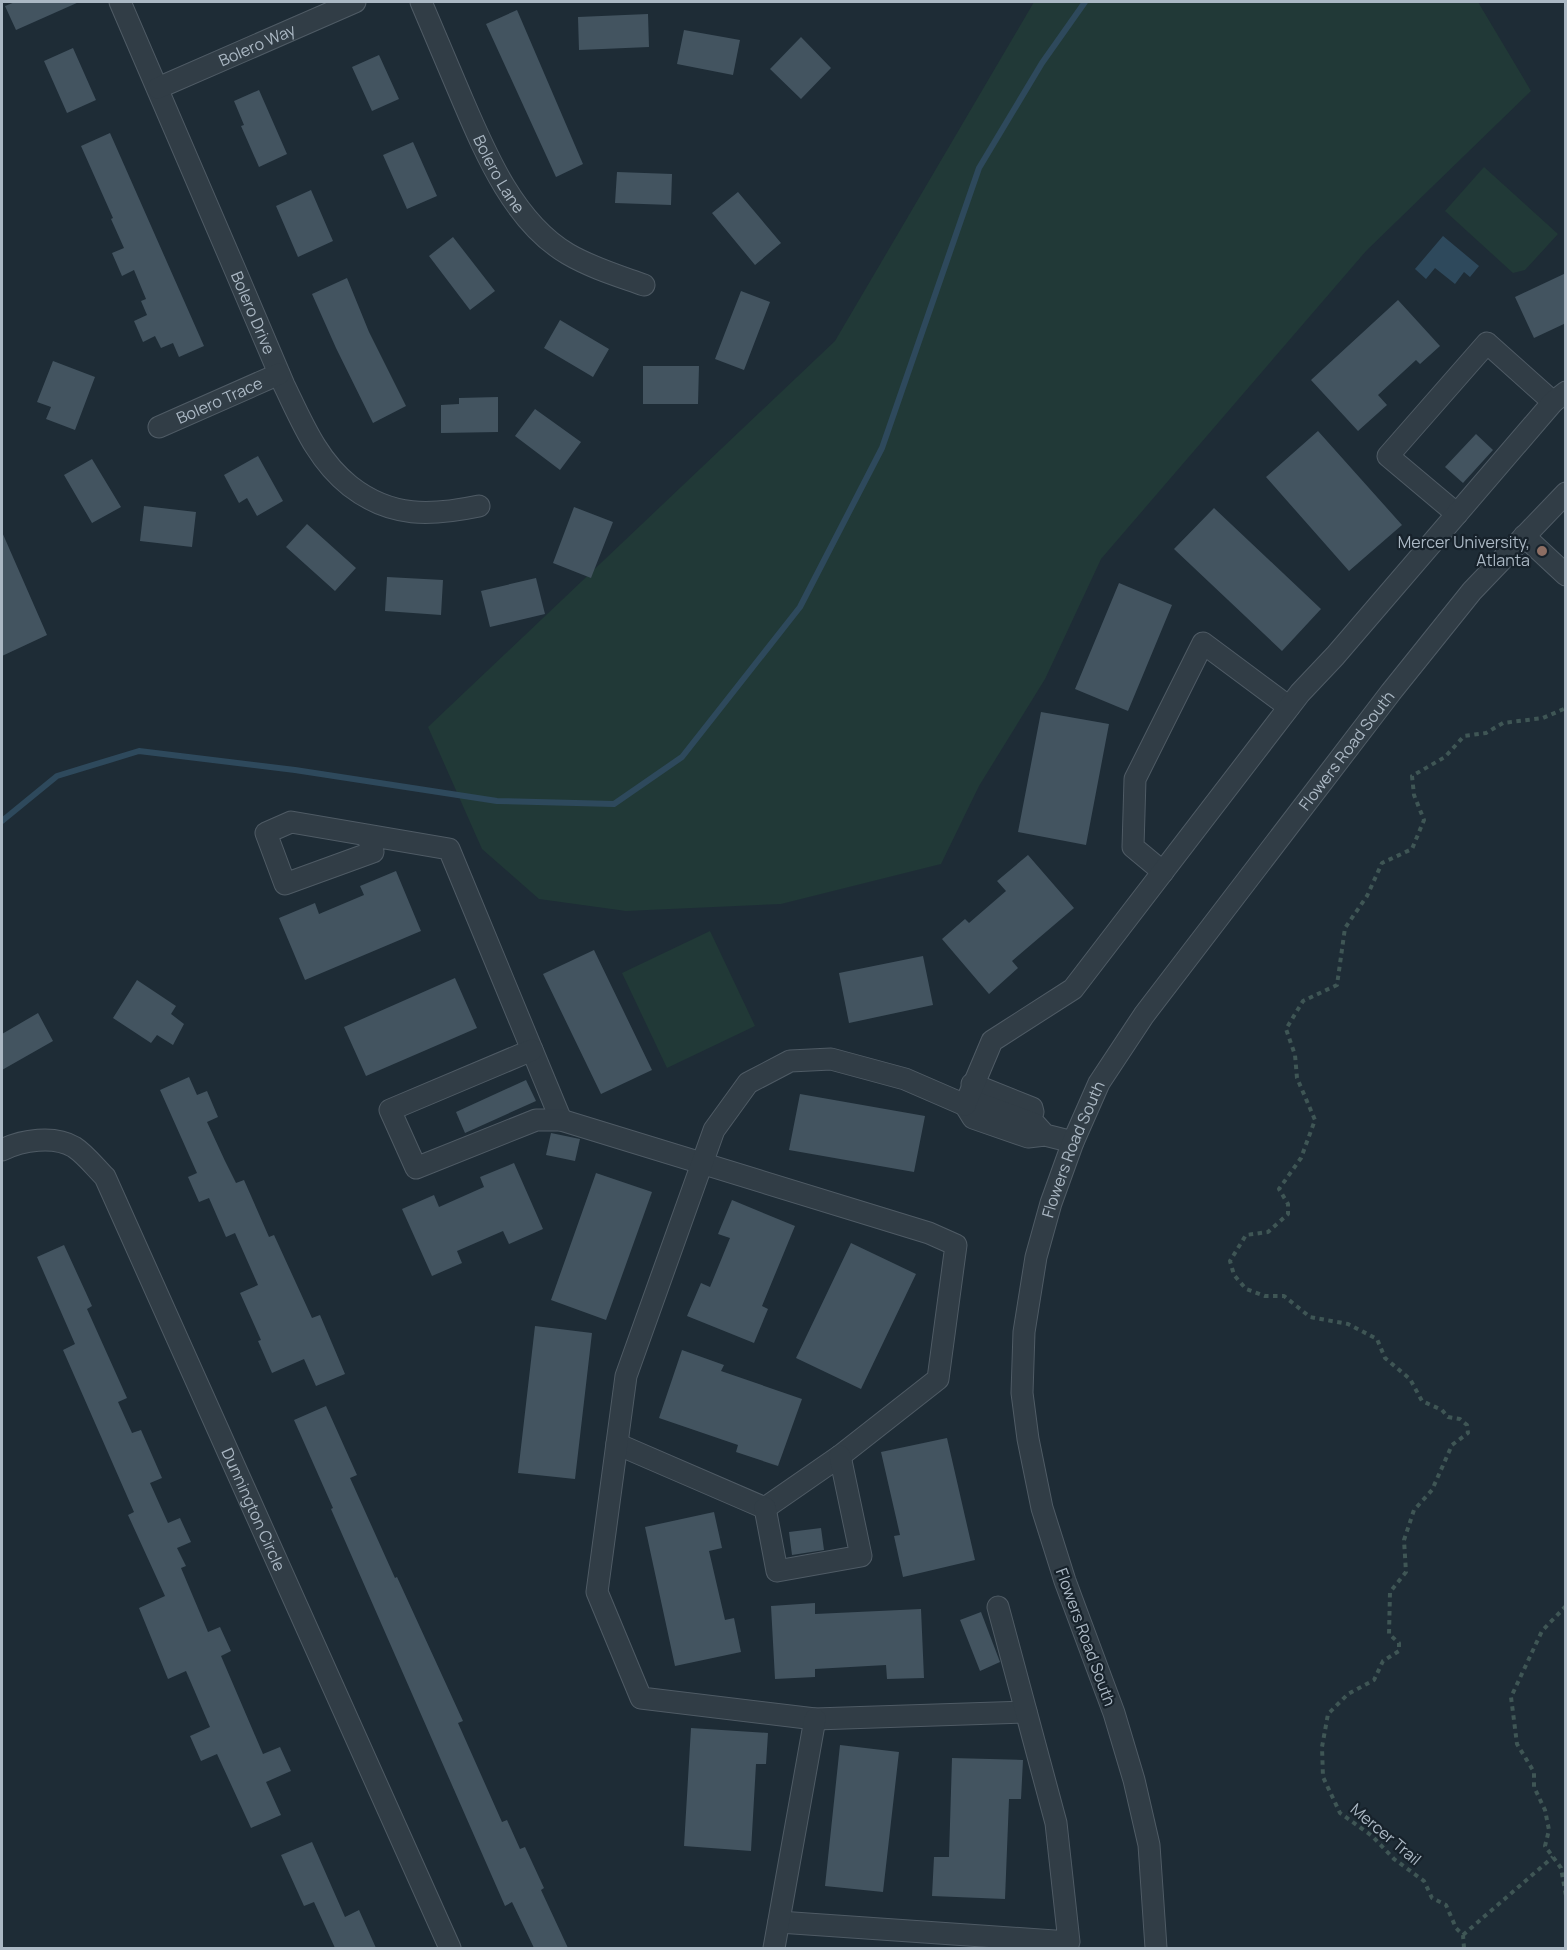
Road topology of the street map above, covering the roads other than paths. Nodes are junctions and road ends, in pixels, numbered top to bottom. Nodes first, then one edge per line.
1 (120, 2) edge
2 (355, 2) edge
3 (421, 2) edge
4 (158, 88) junction
5 (644, 285) dead end
6 (279, 374) junction
7 (1559, 397) edge
8 (159, 428) dead end
9 (1566, 493) edge
10 (479, 506) dead end
11 (1457, 514) junction
12 (1524, 536) junction
13 (1566, 575) edge
14 (1289, 707) junction
15 (367, 835) junction
16 (1163, 872) junction
17 (532, 1050) junction
18 (972, 1084) junction
19 (964, 1105) junction
20 (561, 1120) junction
21 (1040, 1129) junction
22 (1074, 1142) junction
23 (2, 1150) edge
24 (702, 1162) junction
25 (617, 1444) junction
26 (840, 1456) junction
27 (765, 1508) junction
28 (998, 1607) dead end
29 (1026, 1712) junction
30 (815, 1719) junction
31 (779, 1922) junction
32 (450, 1948) edge
33 (774, 1948) edge
34 (1156, 1948) edge

1 - 4 street, Bolero Drive
2 - 4 street, Bolero Way
3 - 5 street, Bolero Lane
4 - 6 street, Bolero Drive
6 - 8 street, Bolero Trace
6 - 10 street, Bolero Drive
7 - 11 street
7 - 11 street
9 - 12 street, Flowers Road South
11 - 14 street
12 - 13 street
12 - 22 street, Flowers Road South
14 - 16 street
14 - 16 street
15 - 15 street
15 - 17 street
16 - 18 street
17 - 20 street
17 - 20 street
18 - 19 street
18 - 21 street
19 - 21 street
19 - 24 street
20 - 24 street
21 - 22 street
22 - 34 street, Flowers Road South
23 - 32 street, Dunnington Circle
24 - 25 street
24 - 26 street
25 - 27 street
25 - 30 street
26 - 27 street
26 - 27 street
28 - 29 street
29 - 30 street
29 - 31 street
30 - 31 street
31 - 33 street

